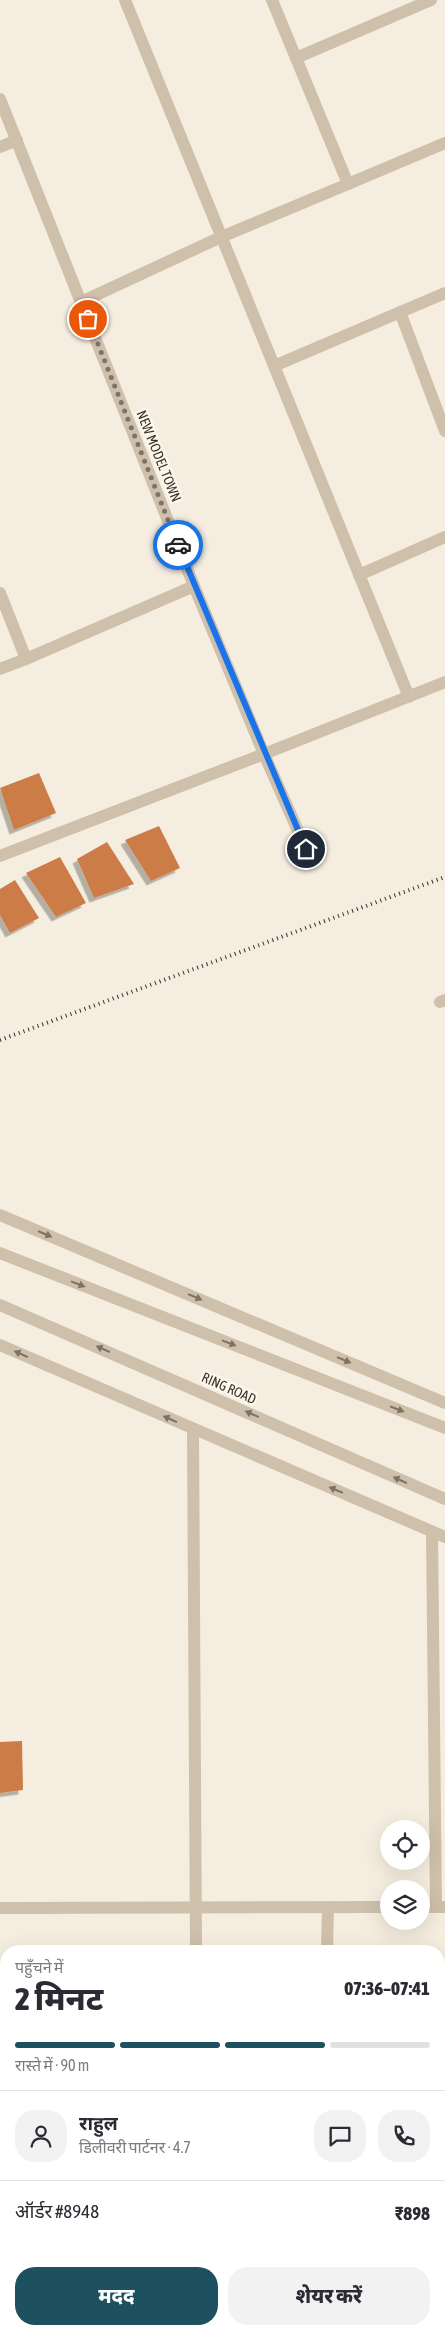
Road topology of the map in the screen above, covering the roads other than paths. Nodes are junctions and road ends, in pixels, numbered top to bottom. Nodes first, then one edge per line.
1 (125, 0) edge
2 (272, 0) edge
3 (431, 0) edge
4 (296, 58) junction
5 (0, 99) edge
6 (17, 140) junction
7 (445, 143) edge
8 (0, 147) edge
9 (348, 184) junction
10 (221, 237) junction
11 (445, 293) edge
12 (81, 302) junction
13 (400, 312) junction
14 (274, 366) junction
15 (445, 394) edge
16 (433, 399) junction
17 (445, 431) edge
18 (445, 536) edge
19 (359, 575) junction
20 (194, 586) junction
21 (0, 593) edge
22 (26, 659) junction
23 (0, 670) edge
24 (445, 682) edge
25 (409, 697) junction
26 (264, 754) junction
27 (306, 849) dead end
28 (0, 856) edge
29 (0, 1215) edge
30 (0, 1253) edge
31 (0, 1305) edge
32 (0, 1345) edge
33 (445, 1403) edge
34 (445, 1428) edge
35 (193, 1429) junction
36 (445, 1499) edge
37 (432, 1532) junction
38 (445, 1537) edge
39 (328, 1907) junction
40 (380, 1907) edge
41 (440, 1907) edge
42 (0, 1908) edge
43 (195, 1908) junction
44 (196, 1945) edge
45 (328, 1945) edge

1 - 10 street
2 - 4 street
3 - 4 street
4 - 9 street
5 - 6 street, NEW MODEL TOWN
6 - 8 street
6 - 12 street, NEW MODEL TOWN
7 - 9 street
9 - 10 street
10 - 12 street
10 - 14 street
11 - 13 street
12 - 20 street, NEW MODEL TOWN
13 - 14 street
13 - 16 street
14 - 19 street
15 - 16 street
16 - 17 street
18 - 19 street
19 - 25 street
20 - 22 street
20 - 26 street, NEW MODEL TOWN
21 - 22 street
22 - 23 street
24 - 25 street
25 - 26 street
26 - 27 street, NEW MODEL TOWN
26 - 28 street
29 -> 33 street
30 -> 34 street
36 -> 31 street, RING ROAD
35 -> 32 street
37 -> 35 street
35 - 43 street
37 - 38 street
37 - 41 street
39 - 40 street
39 - 43 street
39 - 45 street
42 - 43 street
43 - 44 street

